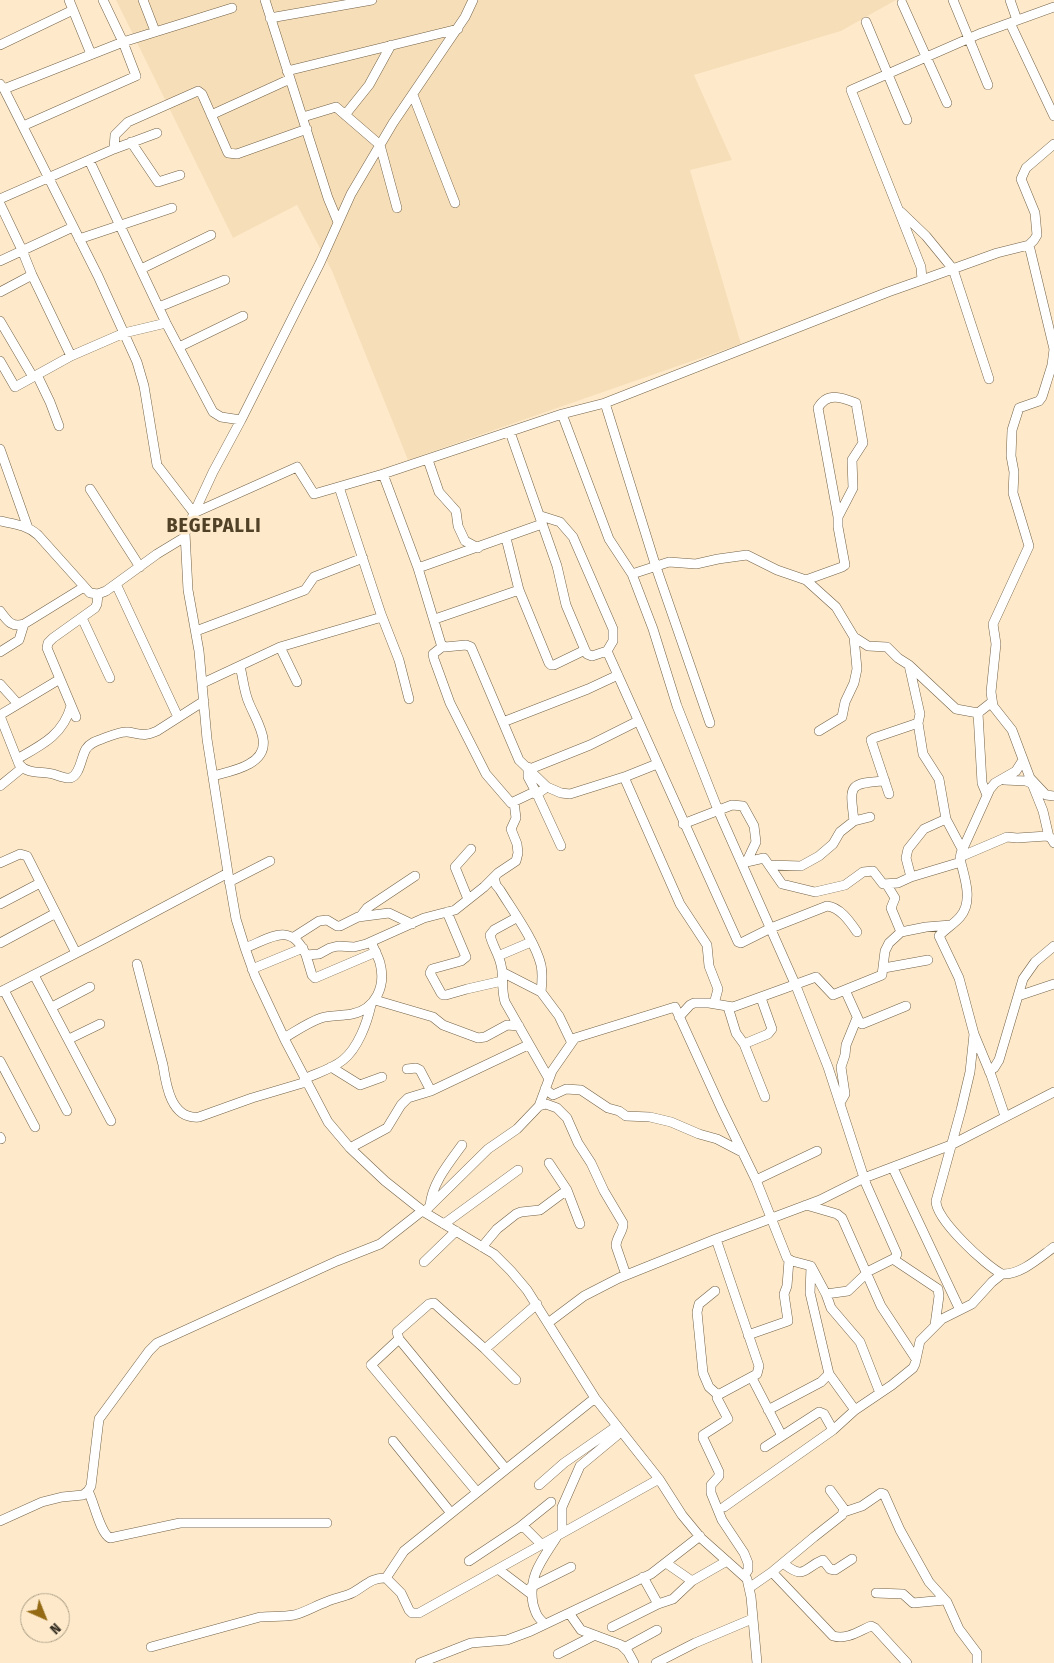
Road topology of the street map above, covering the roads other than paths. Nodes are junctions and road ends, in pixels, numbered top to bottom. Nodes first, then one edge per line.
1 (69, 0) edge
2 (103, 0) edge
3 (143, 0) edge
4 (265, 0) edge
5 (372, 0) edge
6 (473, 0) edge
7 (953, 0) edge
8 (1010, 0) edge
9 (902, 3) dead end
10 (232, 8) dead end
11 (1054, 8) edge
12 (73, 10) junction
13 (270, 18) junction
14 (866, 22) dead end
15 (1013, 22) junction
16 (458, 29) junction
17 (155, 31) junction
18 (0, 35) edge
19 (968, 38) junction
20 (123, 42) junction
21 (3, 44) edge
22 (391, 45) junction
23 (91, 54) junction
24 (926, 57) junction
25 (888, 73) junction
26 (288, 75) junction
27 (988, 85) dead end
28 (2, 86) edge
29 (413, 95) junction
30 (948, 103) dead end
31 (211, 115) junction
32 (345, 115) junction
33 (1054, 116) edge
34 (303, 117) junction
35 (907, 120) dead end
36 (23, 126) junction
37 (307, 129) junction
38 (157, 133) dead end
39 (131, 142) junction
40 (1054, 144) edge
41 (380, 145) junction
42 (114, 149) junction
43 (89, 160) junction
44 (180, 175) dead end
45 (49, 177) junction
46 (0, 200) edge
47 (455, 203) dead end
48 (0, 204) edge
49 (172, 208) dead end
50 (397, 208) dead end
51 (899, 211) junction
52 (338, 222) junction
53 (120, 225) junction
54 (73, 227) junction
55 (211, 235) dead end
56 (79, 238) junction
57 (1029, 245) junction
58 (22, 250) junction
59 (0, 261) edge
60 (140, 269) junction
61 (953, 269) junction
62 (32, 275) junction
63 (225, 280) dead end
64 (922, 280) junction
65 (0, 292) edge
66 (159, 307) junction
67 (243, 316) dead end
68 (0, 321) edge
69 (166, 323) junction
70 (124, 333) junction
71 (180, 346) junction
72 (71, 356) junction
73 (0, 361) edge
74 (35, 376) junction
75 (989, 379) dead end
76 (606, 402) junction
77 (562, 414) junction
78 (241, 420) junction
79 (59, 426) dead end
80 (510, 432) junction
81 (0, 449) edge
82 (428, 460) junction
83 (384, 474) junction
84 (339, 487) junction
85 (90, 489) dead end
86 (194, 512) junction
87 (838, 517) junction
88 (541, 520) junction
89 (0, 521) edge
90 (28, 528) junction
91 (185, 537) junction
92 (506, 538) junction
93 (478, 548) junction
94 (363, 558) junction
95 (140, 567) junction
96 (656, 567) junction
97 (418, 568) junction
98 (632, 574) junction
99 (806, 580) junction
100 (116, 584) junction
101 (84, 587) junction
102 (519, 590) junction
103 (98, 594) junction
104 (0, 611) edge
105 (382, 617) junction
106 (82, 618) junction
107 (435, 620) junction
108 (24, 624) junction
109 (196, 631) junction
110 (854, 637) junction
111 (443, 646) junction
112 (280, 647) junction
113 (585, 650) junction
114 (0, 652) edge
115 (607, 652) junction
116 (909, 665) junction
117 (240, 666) junction
118 (618, 674) junction
119 (110, 678) dead end
120 (60, 679) junction
121 (297, 682) dead end
122 (202, 683) junction
123 (0, 684) edge
124 (409, 699) dead end
125 (204, 701) junction
126 (992, 702) junction
127 (18, 704) junction
128 (71, 706) junction
129 (978, 713) junction
130 (0, 715) edge
131 (76, 717) dead end
132 (178, 717) junction
133 (638, 721) junction
134 (503, 722) junction
135 (710, 723) dead end
136 (918, 723) junction
137 (819, 731) dead end
138 (17, 759) junction
139 (1023, 760) junction
140 (657, 764) junction
141 (22, 768) junction
142 (529, 768) junction
143 (212, 776) junction
144 (624, 777) junction
145 (1002, 780) junction
146 (2, 781) edge
147 (885, 782) junction
148 (1033, 783) junction
149 (547, 787) junction
150 (537, 794) junction
151 (889, 794) dead end
152 (987, 794) junction
153 (1054, 796) edge
154 (514, 802) junction
155 (718, 810) junction
156 (870, 817) dead end
157 (946, 819) junction
158 (854, 822) junction
159 (683, 824) junction
160 (1052, 840) edge
161 (561, 846) dead end
162 (471, 849) dead end
163 (961, 856) junction
164 (270, 862) dead end
165 (745, 862) junction
166 (0, 863) edge
167 (770, 865) junction
168 (415, 876) dead end
169 (229, 877) junction
170 (494, 877) junction
171 (910, 878) junction
172 (40, 883) junction
173 (887, 884) junction
174 (468, 899) junction
175 (0, 904) edge
176 (447, 912) junction
177 (56, 914) junction
178 (360, 917) junction
179 (516, 918) junction
180 (412, 924) junction
181 (952, 925) junction
182 (771, 928) junction
183 (857, 932) dead end
184 (901, 932) junction
185 (294, 937) junction
186 (371, 942) junction
187 (531, 942) junction
188 (0, 943) edge
189 (1054, 946) edge
190 (245, 948) junction
191 (304, 951) junction
192 (376, 952) junction
193 (76, 954) junction
194 (498, 956) junction
195 (928, 960) dead end
196 (137, 964) dead end
197 (884, 968) junction
198 (252, 969) junction
199 (34, 975) junction
200 (502, 977) junction
201 (1054, 984) edge
202 (796, 986) junction
203 (90, 987) dead end
204 (845, 990) junction
205 (2, 991) edge
206 (541, 992) junction
207 (1018, 996) junction
208 (761, 998) junction
209 (373, 1002) junction
210 (714, 1004) junction
211 (906, 1006) dead end
212 (52, 1007) junction
213 (728, 1007) junction
214 (679, 1017) junction
215 (857, 1018) junction
216 (100, 1024) dead end
217 (519, 1026) junction
218 (974, 1034) junction
219 (284, 1038) junction
220 (69, 1039) junction
221 (571, 1041) junction
222 (744, 1044) junction
223 (528, 1045) junction
224 (0, 1061) edge
225 (331, 1067) junction
226 (407, 1069) dead end
227 (989, 1071) junction
228 (382, 1077) dead end
229 (549, 1079) junction
230 (305, 1081) junction
231 (544, 1090) junction
232 (431, 1091) junction
233 (1054, 1092) edge
234 (553, 1095) junction
235 (765, 1097) dead end
236 (840, 1103) junction
237 (539, 1106) junction
238 (557, 1108) junction
239 (66, 1111) dead end
240 (1005, 1116) junction
241 (111, 1121) dead end
242 (35, 1127) dead end
243 (462, 1145) dead end
244 (951, 1145) junction
245 (350, 1148) junction
246 (817, 1151) dead end
247 (742, 1152) junction
248 (549, 1164) dead end
249 (893, 1168) junction
250 (518, 1170) dead end
251 (864, 1178) junction
252 (756, 1180) junction
253 (567, 1190) junction
254 (806, 1205) junction
255 (425, 1209) junction
256 (771, 1219) junction
257 (444, 1224) junction
258 (580, 1224) dead end
259 (456, 1231) junction
260 (716, 1239) junction
261 (482, 1247) junction
262 (1054, 1247) edge
263 (893, 1259) junction
264 (789, 1260) junction
265 (424, 1262) dead end
266 (811, 1266) junction
267 (866, 1273) junction
268 (1002, 1274) junction
269 (626, 1276) junction
270 (715, 1291) dead end
271 (826, 1294) junction
272 (537, 1304) junction
273 (960, 1310) junction
274 (548, 1323) junction
275 (936, 1325) junction
276 (748, 1335) junction
277 (399, 1339) junction
278 (485, 1349) junction
279 (916, 1358) junction
280 (829, 1374) junction
281 (752, 1378) junction
282 (516, 1380) dead end
283 (880, 1393) junction
284 (718, 1395) junction
285 (595, 1398) junction
286 (768, 1410) junction
287 (855, 1410) junction
288 (619, 1429) junction
289 (833, 1430) junction
290 (782, 1436) junction
291 (393, 1441) dead end
292 (766, 1447) dead end
293 (506, 1469) junction
294 (659, 1479) junction
295 (539, 1486) dead end
296 (830, 1490) dead end
297 (88, 1491) junction
298 (477, 1492) junction
299 (551, 1502) dead end
300 (724, 1507) dead end
301 (844, 1512) junction
302 (451, 1513) junction
303 (562, 1517) junction
304 (0, 1521) edge
305 (327, 1524) dead end
306 (577, 1525) junction
307 (520, 1527) junction
308 (559, 1535) junction
309 (700, 1536) junction
310 (542, 1545) junction
311 (852, 1559) dead end
312 (468, 1561) dead end
313 (727, 1561) junction
314 (666, 1563) junction
315 (783, 1563) junction
316 (571, 1567) dead end
317 (498, 1569) junction
318 (772, 1572) junction
319 (744, 1576) junction
320 (643, 1577) junction
321 (386, 1578) junction
322 (692, 1581) junction
323 (749, 1588) junction
324 (531, 1591) junction
325 (876, 1593) dead end
326 (945, 1600) junction
327 (658, 1604) junction
328 (568, 1613) junction
329 (536, 1616) junction
330 (752, 1619) junction
331 (545, 1624) junction
332 (612, 1626) dead end
333 (658, 1630) dead end
334 (531, 1631) junction
335 (595, 1635) junction
336 (151, 1647) dead end
337 (624, 1648) junction
338 (558, 1654) dead end
339 (420, 1663) edge
340 (634, 1663) edge
341 (656, 1663) edge
342 (757, 1663) edge
343 (907, 1663) edge
344 (977, 1663) edge

1 - 12 street
2 - 20 street
3 - 17 street
4 - 13 street
5 - 13 street
6 - 16 street
7 - 19 street
8 - 15 street
9 - 24 street
10 - 17 street
11 - 15 street
12 - 21 street
12 - 23 street
13 - 26 street
14 - 25 street
15 - 19 street
15 - 33 street
16 - 22 street
16 - 29 street
17 - 20 street
18 - 21 street
19 - 24 street
19 - 27 street
20 - 23 street
20 - 36 street
22 - 26 street
22 - 32 street
23 - 28 street
24 - 25 street
24 - 30 street
25 - 35 street
25 - 51 street
26 - 31 street
26 - 34 street
28 - 36 street
29 - 41 street
29 - 47 street
31 - 37 street
31 - 42 street
32 - 34 street
32 - 41 street
34 - 37 street
36 - 45 street
37 - 52 street
38 - 39 street
39 - 42 street
39 - 44 street
40 - 57 street
41 - 50 street
41 - 52 street
42 - 43 street
43 - 45 street
43 - 53 street
45 - 46 street
45 - 54 street
48 - 58 street
49 - 53 street
51 - 61 street
51 - 64 street
52 - 78 street
53 - 56 street
53 - 60 street
54 - 56 street
54 - 58 street
55 - 60 street
56 - 70 street
57 - 61 street
57 - 126 street
58 - 59 street
58 - 62 street
60 - 66 street
61 - 64 street
61 - 75 street
62 - 65 street
62 - 72 street
63 - 66 street
64 - 76 street
66 - 69 street
67 - 71 street
68 - 74 street
69 - 70 street
69 - 71 street
70 - 72 street
70 - 86 street
71 - 78 street
72 - 74 street
73 - 74 street
74 - 79 street
76 - 77 street
76 - 96 street
77 - 80 street
77 - 98 street
78 - 86 street
80 - 82 street
80 - 88 street
81 - 90 street
82 - 83 street
82 - 93 street
83 - 84 street
83 - 97 street
84 - 86 street
84 - 94 street
85 - 95 street
86 - 91 street
87 - 87 street
87 - 99 street
88 - 92 street
88 - 113 street
88 - 115 street
89 - 90 street
90 - 101 street
91 - 95 street
91 - 109 street
92 - 93 street
92 - 102 street
93 - 97 street
94 - 105 street
94 - 109 street
95 - 100 street
96 - 98 street
96 - 99 street
96 - 135 street
97 - 107 street
98 - 155 street
99 - 110 street
100 - 103 street
100 - 132 street
101 - 103 street
101 - 108 street
102 - 107 street
102 - 113 street
103 - 106 street
104 - 108 street
105 - 112 street
105 - 124 street
106 - 119 street
106 - 120 street
107 - 111 street
108 - 114 street
109 - 122 street
110 - 116 street
110 - 137 street
111 - 134 street
111 - 154 street
112 - 117 street
112 - 121 street
113 - 115 street
115 - 118 street
116 - 129 street
116 - 136 street
117 - 122 street
117 - 143 street
118 - 133 street
118 - 134 street
120 - 127 street
120 - 128 street
122 - 125 street
123 - 127 street
125 - 132 street
125 - 143 street
126 - 129 street
126 - 139 street
127 - 130 street
128 - 131 street
128 - 138 street
129 - 152 street
130 - 138 street
132 - 141 street
133 - 140 street
133 - 142 street
134 - 142 street
136 - 147 street
136 - 157 street
138 - 141 street
139 - 145 street
139 - 148 street
140 - 144 street
140 - 159 street
141 - 146 street
142 - 149 street
142 - 150 street
143 - 169 street
144 - 149 street
144 - 210 street
145 - 148 street
145 - 152 street
147 - 151 street
147 - 158 street
148 - 153 street
148 - 160 street
149 - 150 street
150 - 154 street
150 - 161 street
152 - 163 street
154 - 170 street
155 - 159 street
155 - 165 street
155 - 165 street
156 - 158 street
157 - 163 street
157 - 171 street
158 - 167 street
159 - 182 street
160 - 163 street
162 - 174 street
163 - 171 street
163 - 181 street
164 - 169 street
165 - 167 street
165 - 182 street
166 - 172 street
167 - 173 street
168 - 178 street
169 - 190 street
169 - 193 street
170 - 174 street
170 - 179 street
171 - 173 street
172 - 175 street
172 - 177 street
173 - 184 street
174 - 176 street
176 - 180 street
176 - 200 street
177 - 188 street
177 - 193 street
178 - 180 street
178 - 185 street
179 - 187 street
179 - 194 street
180 - 186 street
181 - 184 street
181 - 218 street
182 - 183 street
182 - 202 street
184 - 197 street
185 - 190 street
185 - 191 street
186 - 191 street
186 - 192 street
187 - 194 street
187 - 206 street
189 - 207 street
190 - 198 street
191 - 192 street
191 - 198 street
192 - 209 street
193 - 199 street
194 - 200 street
195 - 197 street
196 - 230 street
197 - 204 street
198 - 219 street
199 - 205 street
199 - 212 street
200 - 206 street
200 - 217 street
201 - 207 street
202 - 204 street
202 - 208 street
202 - 236 street
203 - 212 street
204 - 215 street
205 - 239 street
206 - 221 street
207 - 227 street
208 - 213 street
208 - 222 street
209 - 217 street
209 - 219 street
209 - 225 street
210 - 213 street
210 - 214 street
211 - 215 street
212 - 220 street
213 - 222 street
214 - 221 street
214 - 247 street
215 - 236 street
216 - 220 street
217 - 223 street
218 - 227 street
218 - 244 street
219 - 230 street
220 - 241 street
221 - 229 street
222 - 235 street
223 - 229 street
223 - 232 street
224 - 242 street
225 - 228 street
225 - 230 street
226 - 232 street
227 - 240 street
229 - 231 street
230 - 245 street
231 - 234 street
231 - 237 street
232 - 245 street
233 - 240 street
234 - 238 street
234 - 247 street
236 - 251 street
237 - 238 street
237 - 255 street
238 - 269 street
240 - 244 street
243 - 255 street
244 - 249 street
244 - 268 street
245 - 255 street
246 - 252 street
247 - 252 street
248 - 253 street
249 - 251 street
249 - 273 street
250 - 257 street
251 - 254 street
251 - 263 street
252 - 256 street
253 - 258 street
253 - 261 street
254 - 256 street
254 - 267 street
255 - 257 street
255 - 297 street
256 - 260 street
256 - 264 street
257 - 259 street
259 - 261 street
259 - 265 street
260 - 269 street
260 - 276 street
261 - 272 street
262 - 268 street
263 - 267 street
263 - 275 street
264 - 266 street
264 - 276 street
266 - 271 street
266 - 280 street
267 - 271 street
267 - 279 street
268 - 273 street
269 - 274 street
270 - 284 street
271 - 283 street
272 - 274 street
272 - 278 street
273 - 275 street
274 - 285 street
275 - 279 street
276 - 281 street
277 - 278 street
277 - 293 street
277 - 298 street
278 - 282 street
279 - 283 street
280 - 286 street
280 - 287 street
281 - 284 street
281 - 286 street
283 - 287 street
284 - 319 street
285 - 288 street
285 - 293 street
286 - 290 street
287 - 289 street
288 - 294 street
288 - 295 street
288 - 303 street
289 - 290 street
289 - 300 street
290 - 292 street
291 - 302 street
293 - 298 street
294 - 306 street
294 - 309 street
296 - 301 street
297 - 304 street
297 - 305 street
298 - 302 street
299 - 307 street
301 - 315 street
301 - 326 street
302 - 321 street
303 - 306 street
303 - 308 street
306 - 308 street
307 - 310 street
307 - 312 street
308 - 310 street
308 - 324 street
309 - 313 street
309 - 314 street
310 - 317 street
311 - 315 street
313 - 319 street
313 - 322 street
314 - 320 street
314 - 322 street
315 - 318 street
316 - 324 street
317 - 321 street
317 - 324 street
318 - 323 street
318 - 343 street
319 - 323 street
320 - 327 street
320 - 328 street
321 - 336 street
322 - 327 street
323 - 330 street
324 - 329 street
325 - 326 street
326 - 344 street
327 - 332 street
328 - 331 street
328 - 335 street
329 - 331 street
329 - 334 street
330 - 341 street
330 - 342 street
331 - 334 street
333 - 337 street
334 - 339 street
335 - 337 street
335 - 338 street
337 - 340 street

